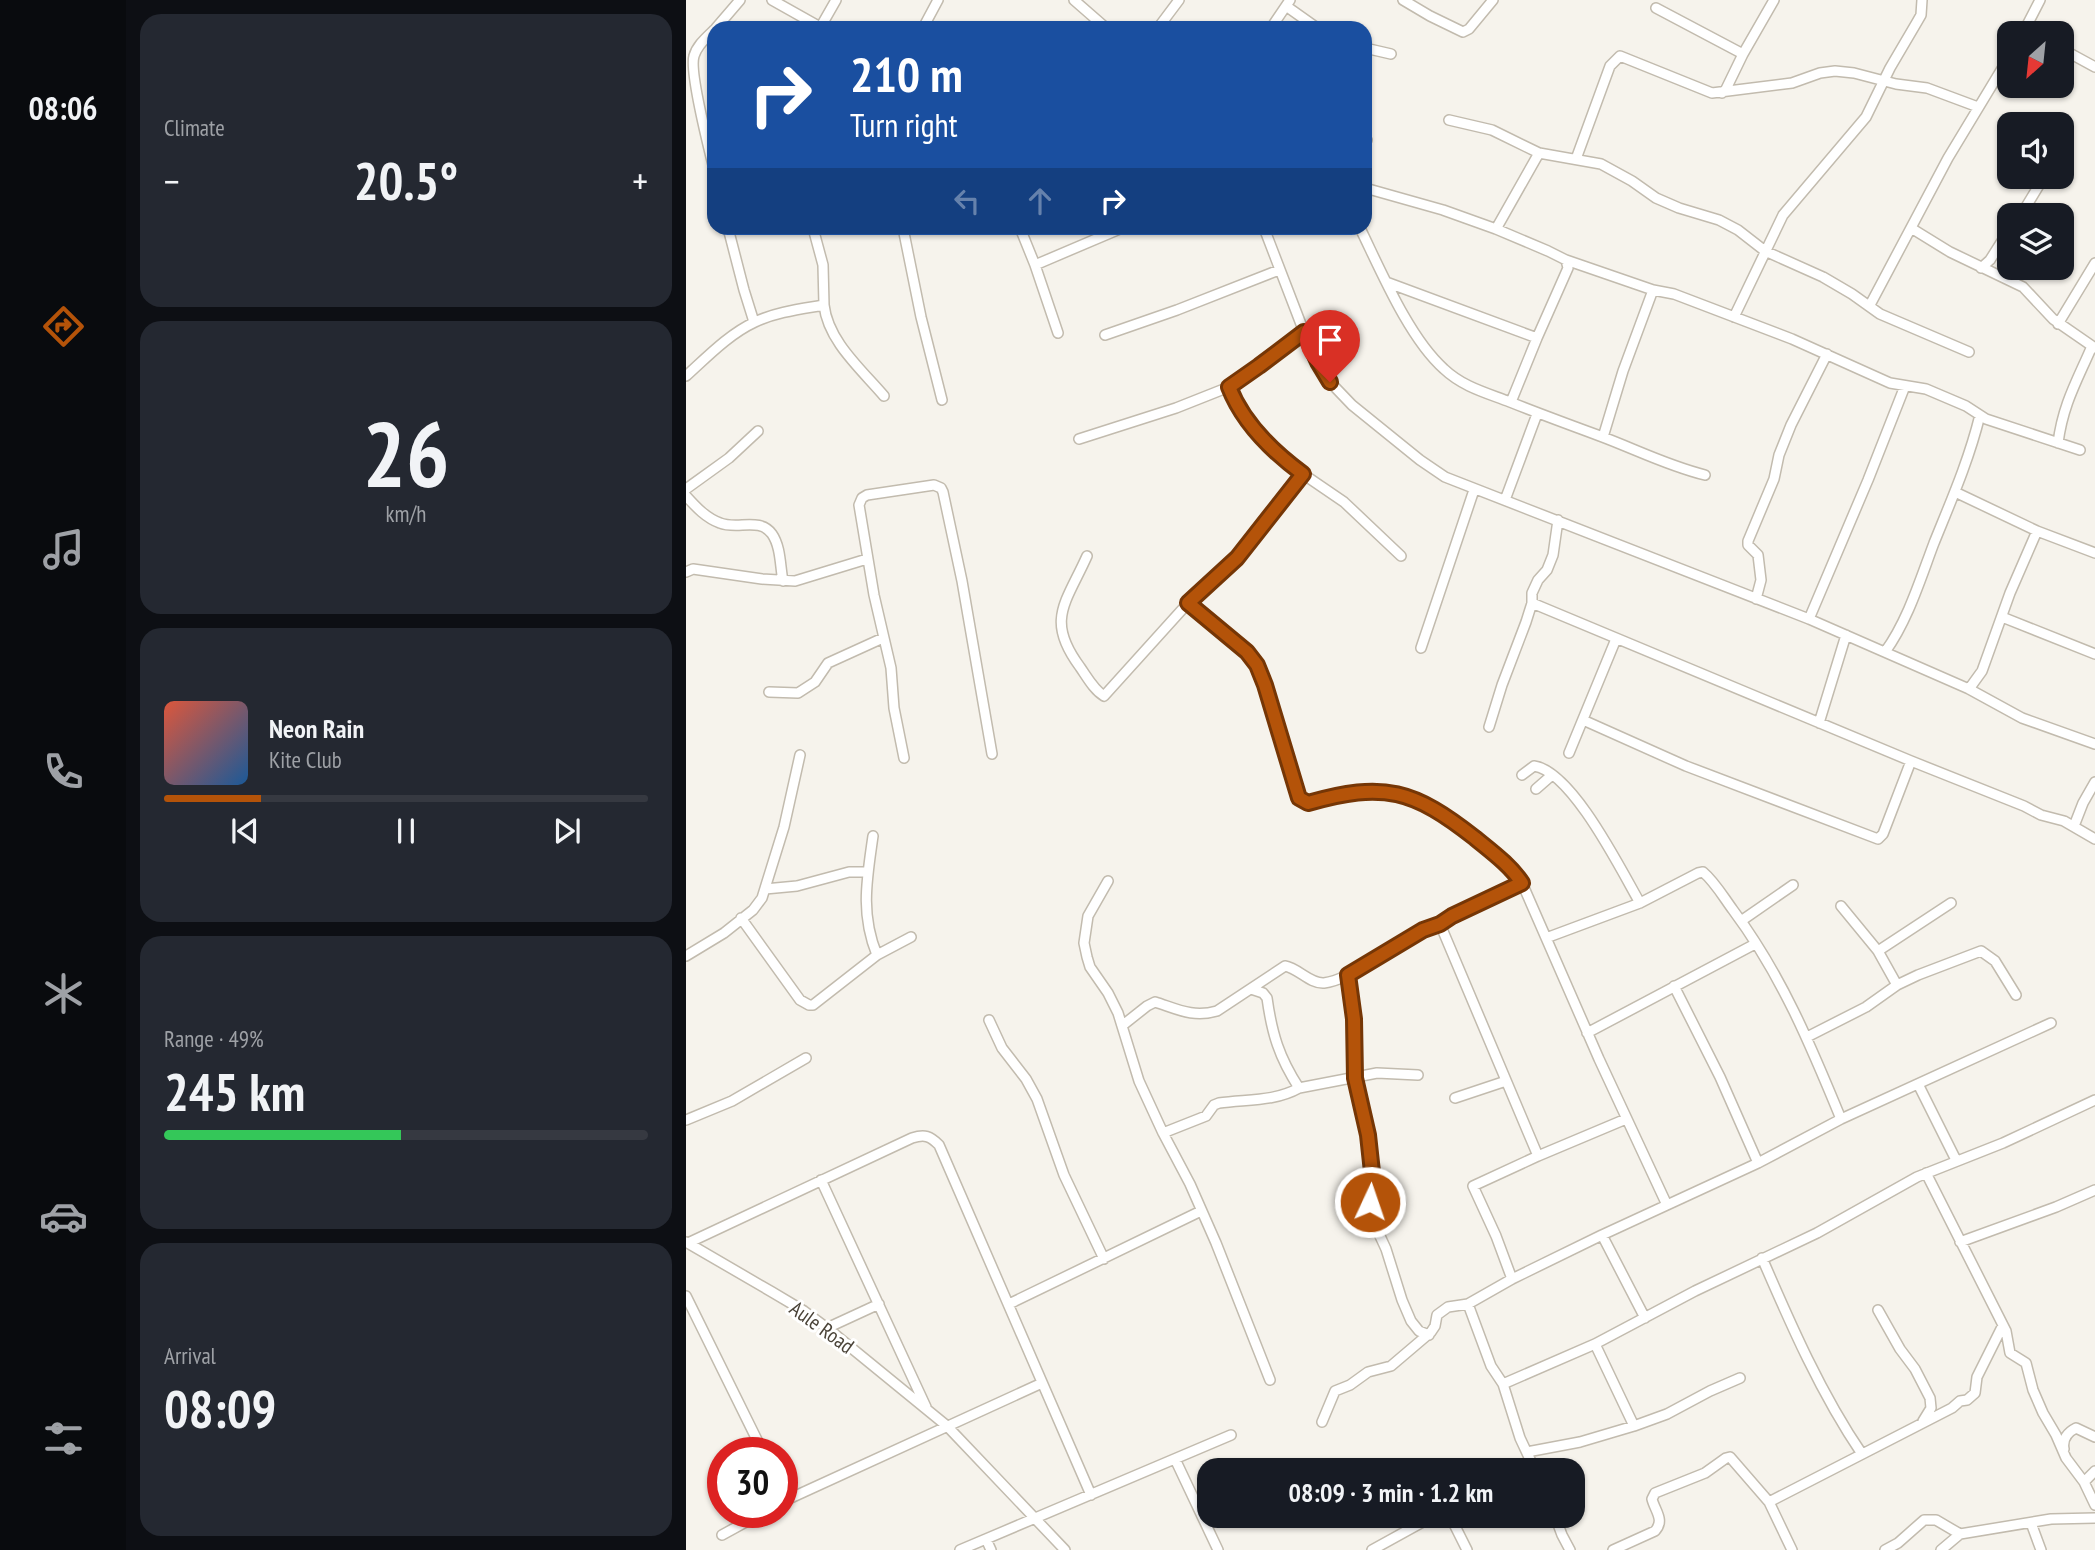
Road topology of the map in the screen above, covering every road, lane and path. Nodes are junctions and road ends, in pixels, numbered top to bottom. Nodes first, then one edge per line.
1 (740, 0) edge
2 (772, 0) edge
3 (836, 0) edge
4 (938, 0) edge
5 (1074, 0) edge
6 (1179, 0) edge
7 (1403, 0) edge
8 (1493, 0) edge
9 (1774, 0) edge
10 (1922, 0) edge
11 (2040, 0) edge
12 (1288, 3) edge
13 (1656, 8) dead end
14 (722, 21) edge
15 (809, 21) edge
16 (824, 21) edge
17 (927, 21) edge
18 (1098, 21) edge
19 (1163, 21) edge
20 (1276, 21) edge
21 (1309, 21) edge
22 (2031, 21) edge
23 (707, 38) edge
24 (1372, 50) edge
25 (1391, 54) dead end
26 (1744, 54) junction
27 (2074, 55) edge
28 (2095, 67) edge
29 (1997, 76) edge
30 (1884, 82) junction
31 (1722, 93) junction
32 (1978, 107) junction
33 (1449, 120) dead end
34 (707, 138) edge
35 (1539, 153) junction
36 (1576, 159) junction
37 (1372, 190) edge
38 (1910, 228) junction
39 (1496, 229) junction
40 (730, 235) edge
41 (815, 235) edge
42 (904, 235) edge
43 (1023, 235) edge
44 (1106, 235) edge
45 (1266, 235) edge
46 (1363, 235) edge
47 (1997, 249) edge
48 (1765, 251) junction
49 (1566, 260) junction
50 (2095, 262) edge
51 (1035, 265) junction
52 (1980, 268) junction
53 (1279, 270) junction
54 (1386, 282) junction
55 (1653, 290) junction
56 (824, 305) junction
57 (1870, 305) junction
58 (1734, 317) junction
59 (754, 322) junction
60 (2058, 324) junction
61 (1304, 332) junction
62 (1058, 333) dead end
63 (1105, 335) dead end
64 (1537, 338) junction
65 (2094, 347) edge
66 (1969, 352) dead end
67 (1827, 354) junction
68 (2082, 368) junction
69 (2095, 370) edge
70 (686, 376) edge
71 (1905, 386) junction
72 (1229, 387) junction
73 (884, 396) dead end
74 (942, 400) dead end
75 (1511, 402) junction
76 (1537, 414) junction
77 (1980, 415) junction
78 (758, 431) dead end
79 (1603, 437) junction
80 (1079, 439) dead end
81 (2059, 443) junction
82 (2080, 450) dead end
83 (1303, 474) junction
84 (1705, 475) dead end
85 (686, 489) edge
86 (1474, 490) junction
87 (1955, 492) junction
88 (686, 496) edge
89 (1505, 500) junction
90 (1558, 520) junction
91 (2037, 531) junction
92 (2095, 553) edge
93 (1087, 556) dead end
94 (1401, 556) dead end
95 (867, 559) junction
96 (686, 572) edge
97 (783, 581) junction
98 (1756, 599) junction
99 (1188, 603) junction
100 (1532, 603) junction
101 (2002, 617) junction
102 (1809, 619) junction
103 (1846, 635) junction
104 (883, 638) junction
105 (1616, 639) junction
106 (1421, 648) dead end
107 (1885, 652) junction
108 (2095, 654) edge
109 (1969, 689) junction
110 (769, 692) dead end
111 (1583, 720) junction
112 (1819, 723) junction
113 (1489, 727) dead end
114 (2095, 744) edge
115 (1569, 753) dead end
116 (992, 754) dead end
117 (800, 755) dead end
118 (904, 758) dead end
119 (1911, 761) junction
120 (1522, 775) dead end
121 (1552, 775) junction
122 (2095, 782) edge
123 (1536, 789) dead end
124 (2074, 826) junction
125 (873, 836) dead end
126 (2095, 839) edge
127 (868, 872) junction
128 (1108, 881) dead end
129 (1522, 883) junction
130 (1793, 885) dead end
131 (765, 889) junction
132 (1640, 903) junction
133 (1951, 903) dead end
134 (1841, 906) dead end
135 (741, 918) junction
136 (1741, 921) junction
137 (1440, 924) junction
138 (911, 937) dead end
139 (1546, 938) junction
140 (1755, 944) junction
141 (1878, 951) junction
142 (877, 955) junction
143 (686, 956) edge
144 (1348, 975) junction
145 (1897, 985) junction
146 (1674, 986) junction
147 (1251, 989) junction
148 (2016, 995) dead end
149 (989, 1020) dead end
150 (2051, 1023) dead end
151 (1123, 1025) junction
152 (1587, 1033) junction
153 (1807, 1037) junction
154 (806, 1058) dead end
155 (1418, 1074) dead end
156 (1355, 1078) junction
157 (1506, 1081) junction
158 (1918, 1084) junction
159 (1299, 1088) junction
160 (1455, 1098) dead end
161 (2095, 1100) edge
162 (1626, 1119) junction
163 (1841, 1119) junction
164 (686, 1121) edge
165 (1163, 1133) junction
166 (1538, 1156) junction
167 (1956, 1160) junction
168 (1758, 1163) junction
169 (1926, 1172) junction
170 (821, 1180) junction
171 (2095, 1190) edge
172 (1667, 1205) junction
173 (1201, 1211) junction
174 (1602, 1235) junction
175 (1960, 1242) junction
176 (687, 1243) edge
177 (1762, 1258) junction
178 (1104, 1259) junction
179 (1512, 1279) junction
180 (686, 1296) edge
181 (879, 1304) junction
182 (1009, 1304) junction
183 (1468, 1304) junction
184 (1878, 1310) dead end
185 (1645, 1318) junction
186 (2003, 1325) junction
187 (827, 1328) junction
188 (1429, 1335) junction
189 (1595, 1344) junction
190 (1740, 1378) dead end
191 (1270, 1380) dead end
192 (1042, 1383) junction
193 (1503, 1384) junction
194 (928, 1410) junction
195 (1322, 1422) dead end
196 (1922, 1423) junction
197 (947, 1426) junction
198 (1634, 1426) junction
199 (1231, 1434) dead end
200 (756, 1437) edge
201 (2095, 1437) edge
202 (1527, 1452) junction
203 (1862, 1454) junction
204 (1530, 1458) edge
205 (2066, 1458) junction
206 (1175, 1460) junction
207 (2095, 1471) edge
208 (2084, 1482) junction
209 (798, 1491) edge
210 (1091, 1495) junction
211 (1769, 1502) junction
212 (2095, 1505) edge
213 (1035, 1517) junction
214 (2095, 1518) edge
215 (2031, 1523) junction
216 (735, 1528) edge
217 (1413, 1528) edge
218 (1456, 1528) edge
219 (1559, 1528) edge
220 (1960, 1534) junction
221 (722, 1535) dead end
222 (986, 1539) junction
223 (1379, 1548) edge
224 (960, 1550) edge
225 (991, 1550) edge
226 (1065, 1550) edge
227 (1218, 1550) edge
228 (1466, 1550) edge
229 (1570, 1550) edge
230 (1613, 1550) edge
231 (1792, 1550) edge
232 (1885, 1550) edge
233 (1941, 1550) edge
234 (2041, 1550) edge

1 - 14 street
2 - 15 street
3 - 16 street
4 - 17 street
5 - 18 street
6 - 19 street
7 - 8 street
9 - 26 street
10 - 30 street
11 - 22 street
12 - 20 street
12 - 21 street
13 - 26 street
23 - 34 street
24 - 25 street
26 - 31 street
27 - 28 street
29 - 32 street
30 - 31 street
30 - 32 street
30 - 48 street
31 - 36 street
32 - 38 street
33 - 35 street
35 - 36 street
35 - 39 street
36 - 48 street
37 - 39 street
38 - 52 street
38 - 57 street
39 - 49 street
40 - 59 street
41 - 56 street
42 - 74 street
43 - 51 street
44 - 51 street
45 - 53 street
46 - 54 street
47 - 52 street
48 - 57 street
48 - 58 street
49 - 55 street
49 - 64 street
50 - 60 street
51 - 62 street
52 - 60 street
53 - 61 street
53 - 63 street
54 - 64 street
54 - 75 street
55 - 58 street
55 - 79 street
56 - 59 street
56 - 73 street
57 - 66 street
58 - 67 street
59 - 70 street
60 - 65 street
61 - 72 street
61 - 86 street
64 - 75 street
65 - 68 street
67 - 71 street
67 - 98 street
68 - 69 street
68 - 81 street
71 - 77 street
71 - 102 street
72 - 80 street
72 - 83 street
75 - 76 street
76 - 79 street
76 - 89 street
77 - 81 street
77 - 87 street
78 - 85 street
79 - 84 street
81 - 82 street
83 - 94 street
83 - 99 street
86 - 89 street
86 - 106 street
87 - 91 street
87 - 107 street
88 - 97 street
89 - 90 street
90 - 98 street
90 - 100 street
91 - 92 street
91 - 101 street
93 - 99 street
95 - 97 street
95 - 104 street
95 - 116 street
96 - 97 street
98 - 102 street
99 - 129 street
100 - 105 street
100 - 113 street
101 - 108 street
101 - 109 street
102 - 103 street
103 - 107 street
103 - 112 street
104 - 110 street
104 - 118 street
105 - 111 street
105 - 112 street
107 - 109 street
109 - 114 street
111 - 115 street
111 - 119 street
112 - 119 street
117 - 131 street
119 - 124 street
120 - 121 street
121 - 123 street
121 - 132 street
122 - 124 street
124 - 126 street
125 - 127 street
127 - 131 street
127 - 142 street
128 - 151 street
129 - 137 street
129 - 139 street
130 - 136 street
131 - 135 street
132 - 136 street
132 - 139 street
133 - 141 street
134 - 141 street
135 - 142 street
135 - 143 street
136 - 140 street
137 - 144 street
137 - 157 street
138 - 142 street
139 - 152 street
140 - 146 street
140 - 153 street
141 - 145 street
144 - 147 street
144 - 156 street
145 - 148 street
145 - 153 street
146 - 152 street
146 - 168 street
147 - 151 street
147 - 159 street
149 - 178 street
150 - 158 street
151 - 165 street
152 - 162 street
153 - 163 street
154 - 164 street
155 - 156 street
156 - 159 street
156 - 188 street
157 - 160 street
157 - 166 street
158 - 163 street
158 - 167 street
159 - 165 street
161 - 167 street
162 - 166 street
162 - 172 street
163 - 168 street
165 - 173 street
166 - 179 street
167 - 169 street
168 - 172 street
169 - 175 street
169 - 177 street
170 - 176 street
170 - 181 street
170 - 182 street
171 - 175 street
172 - 174 street
173 - 178 street
173 - 191 street
174 - 179 street
174 - 185 street
175 - 186 street
176 - 187 street, Aule Road
177 - 185 street
177 - 203 street
178 - 182 street
179 - 183 street
180 - 200 street
181 - 187 street
181 - 194 street
182 - 192 street
183 - 188 street
183 - 193 street
184 - 196 street
185 - 189 street
186 - 196 street
186 - 205 street
187 - 194 street, Aule Road
188 - 195 street
189 - 193 street
189 - 198 street
190 - 198 street
192 - 197 street
192 - 210 street
193 - 202 street
194 - 197 street, Aule Road
196 - 203 street
197 - 209 street
197 - 213 street, Aule Road
198 - 202 street
199 - 206 street
201 - 205 street
202 - 204 street
203 - 211 street
205 - 208 street
206 - 210 street
206 - 227 street
207 - 208 street
208 - 212 street
210 - 213 street
211 - 230 street
211 - 231 street
213 - 222 street
213 - 226 street, Aule Road
214 - 215 street
215 - 220 street
215 - 234 street
216 - 221 street
217 - 223 street
218 - 228 street
219 - 229 street
220 - 232 street
220 - 233 street
222 - 224 street
222 - 225 street

